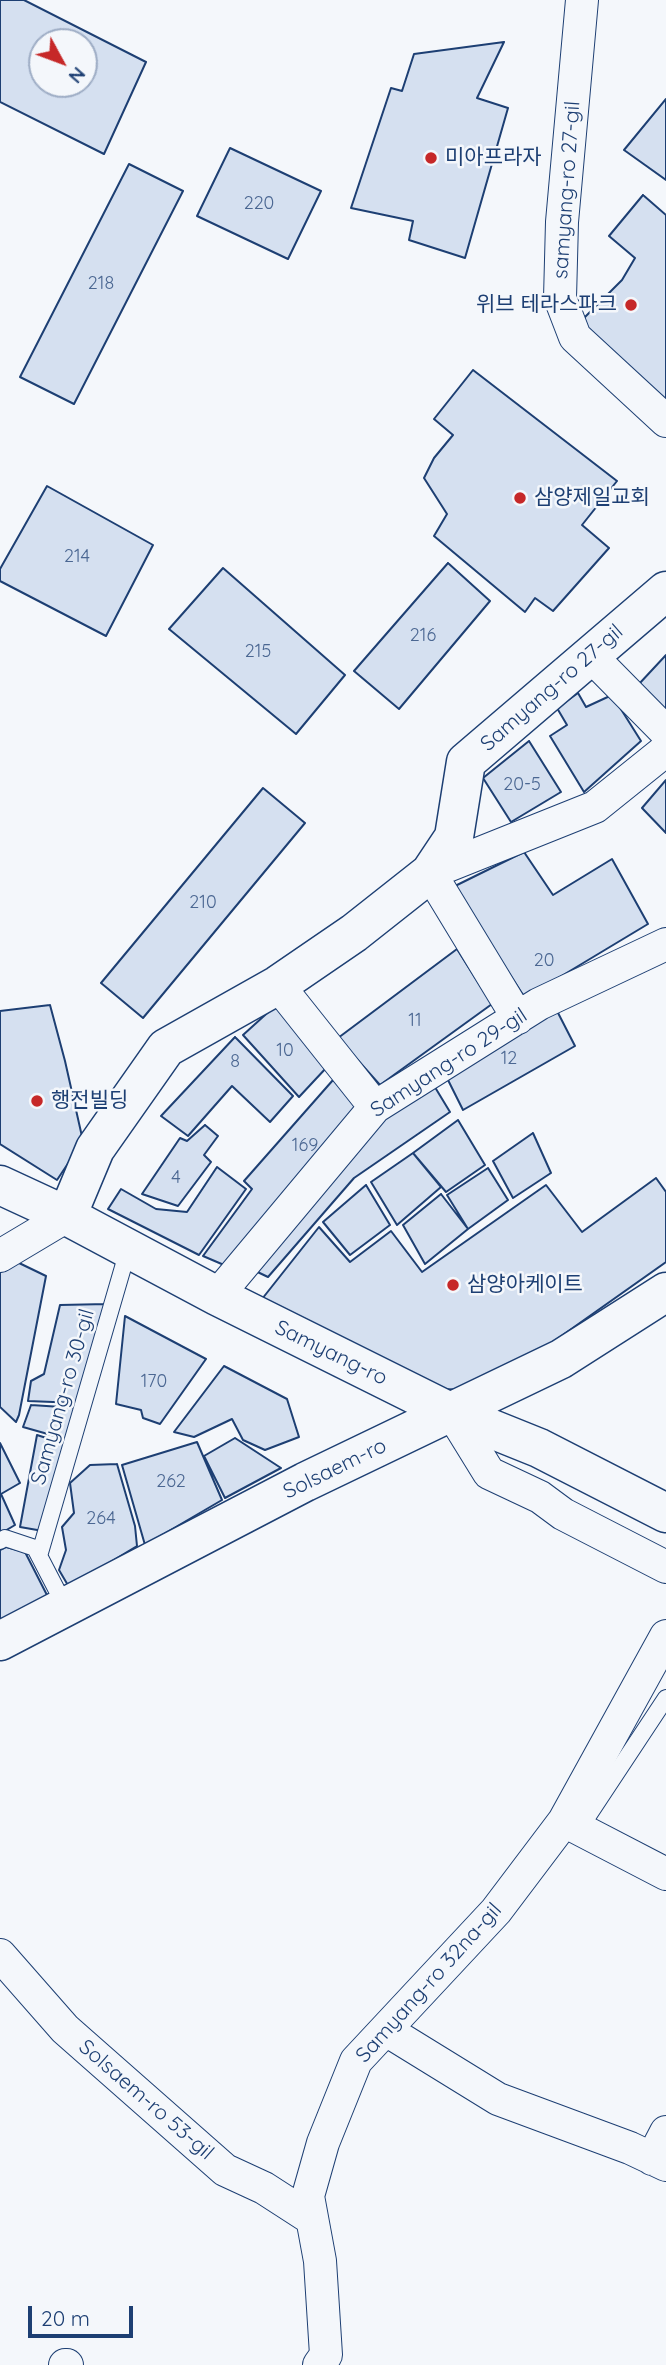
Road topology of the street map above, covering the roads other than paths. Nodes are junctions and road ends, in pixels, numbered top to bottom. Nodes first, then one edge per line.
1 (582, 0) edge
2 (666, 421) edge
3 (666, 591) edge
4 (590, 655) junction
5 (666, 732) edge
6 (666, 750) edge
7 (430, 873) junction
8 (666, 944) edge
9 (278, 985) junction
10 (518, 1018) junction
11 (375, 1107) junction
12 (0, 1185) edge
13 (67, 1216) junction
14 (128, 1250) junction
15 (0, 1256) edge
16 (666, 1292) edge
17 (217, 1296) junction
18 (452, 1413) junction
19 (666, 1513) edge
20 (0, 1541) edge
21 (39, 1556) junction
22 (666, 1567) edge
23 (65, 1606) junction
24 (666, 1636) edge
25 (0, 1641) edge
26 (666, 1698) edge
27 (572, 1824) junction
28 (666, 1874) edge
29 (0, 1955) edge
30 (386, 2031) junction
31 (661, 2152) edge
32 (312, 2219) junction
33 (319, 2365) edge

1 - 2 street, samyang-ro 27-gil
3 - 4 main road, Samyang-ro 27-gil
4 - 5 street
4 - 7 main road, Samyang-ro 27-gil
6 - 7 street, Samyang-ro 27-gil
7 - 9 main road, Samyang-ro 27-gil
7 - 10 street
8 - 10 street, Samyang-ro 29-gil
9 - 11 street
9 - 13 main road, Samyang-ro 27-gil
10 - 11 street, Samyang-ro 29-gil
11 - 17 street, Samyang-ro 29-gil
12 - 13 main road, Samyang-ro
13 - 14 main road, Samyang-ro
13 - 15 street
14 - 17 main road, Samyang-ro
14 - 21 lane, Samyang-ro 30-gil
16 - 18 main road, Solsaem-ro
17 - 18 main road, Samyang-ro
18 - 19 main road, Samyang-ro
18 - 22 street
18 - 23 main road, Solsaem-ro
20 - 21 lane
21 - 23 lane
23 - 25 main road, Solsaem-ro
24 - 27 street, Samyang-ro 32na-gil
26 - 27 lane
27 - 28 street
27 - 30 street, Samyang-ro 32na-gil
29 - 32 street, Solsaem-ro 53-gil
30 - 31 street
30 - 32 street, Samyang-ro 32na-gil
32 - 33 street, Samyang-ro 32na-gil

